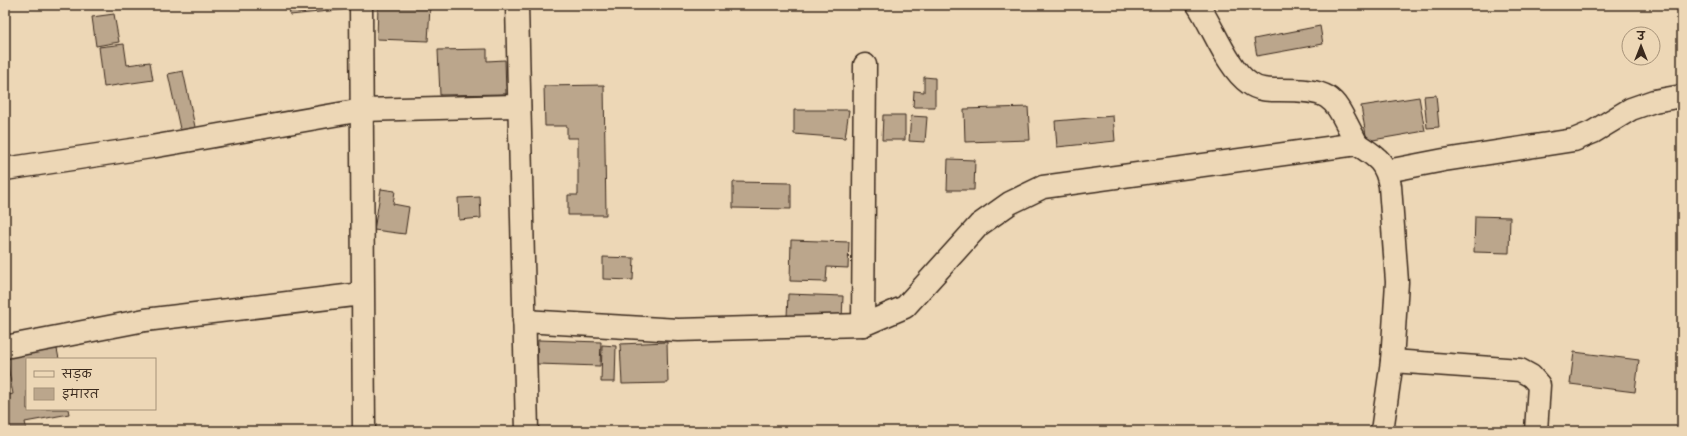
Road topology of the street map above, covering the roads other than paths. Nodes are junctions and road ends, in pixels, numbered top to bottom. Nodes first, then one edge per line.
1 (361, 5) edge
2 (517, 5) edge
3 (1198, 5) edge
4 (865, 65) dead end
5 (1682, 96) edge
6 (519, 106) junction
7 (362, 110) junction
8 (1357, 144) junction
9 (5, 169) edge
10 (1387, 171) junction
11 (362, 294) junction
12 (524, 321) junction
13 (863, 325) junction
14 (5, 347) edge
15 (1392, 361) junction
16 (364, 431) edge
17 (527, 431) edge
18 (1382, 431) edge
19 (1536, 431) edge

1 - 7 street
2 - 6 street
3 - 8 street
4 - 13 street
5 - 10 street
6 - 7 street
6 - 12 street
7 - 9 street
7 - 11 street
8 - 10 street
8 - 13 street
10 - 15 street
11 - 14 street
11 - 16 street
12 - 13 street
12 - 17 street
15 - 18 street
15 - 19 street

